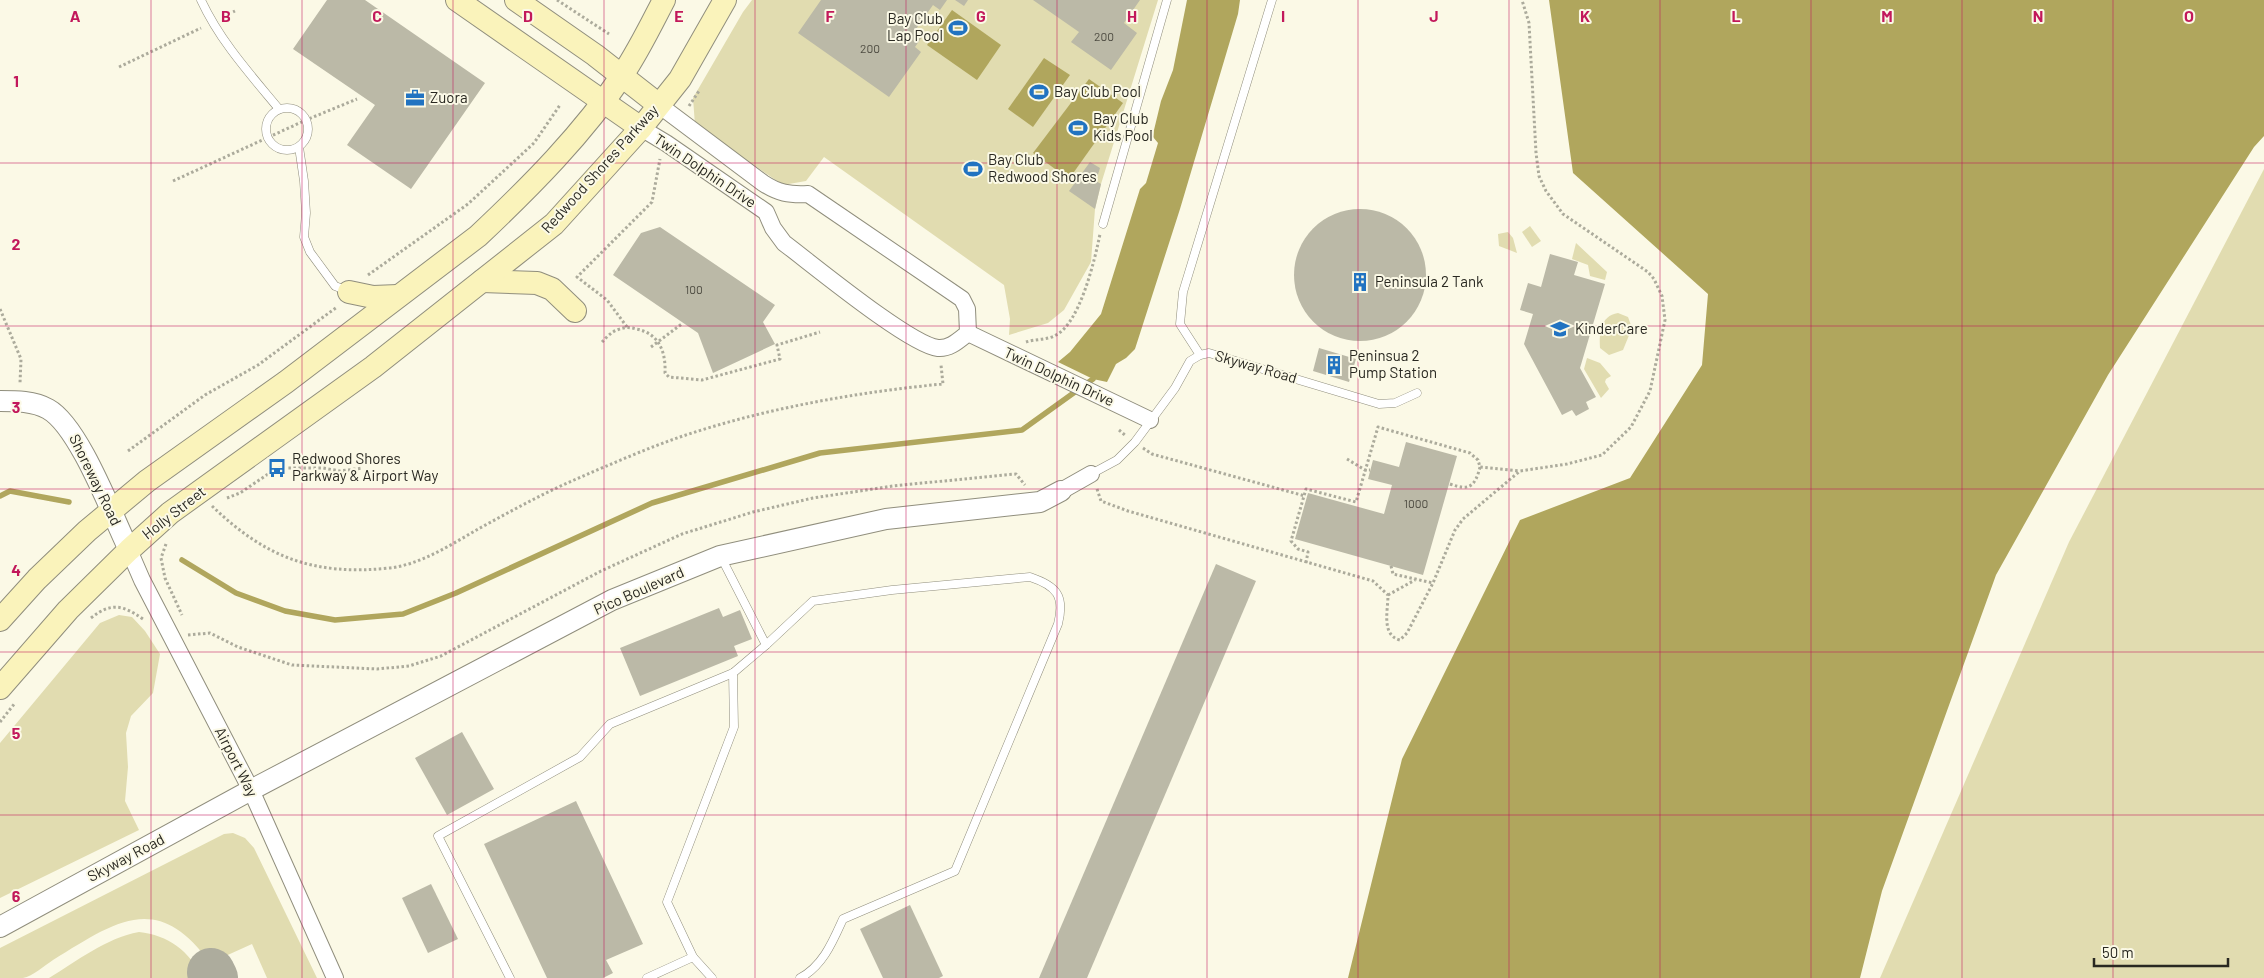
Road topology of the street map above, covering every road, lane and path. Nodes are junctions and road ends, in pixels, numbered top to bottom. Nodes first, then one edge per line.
1 (201, 0) edge
2 (457, 0) edge
3 (516, 0) edge
4 (558, 0) edge
5 (664, 0) edge
6 (725, 0) edge
7 (1167, 0) edge
8 (1272, 0) edge
9 (1522, 0) edge
10 (235, 10) dead end
11 (221, 18) dead end
12 (201, 28) dead end
13 (609, 34) dead end
14 (118, 67) dead end
15 (622, 76) junction
16 (699, 91) dead end
17 (357, 99) dead end
18 (602, 102) junction
19 (560, 105) dead end
20 (659, 105) junction
21 (689, 106) dead end
22 (279, 109) junction
23 (306, 120) junction
24 (641, 128) junction
25 (267, 138) junction
26 (299, 147) junction
27 (660, 159) dead end
28 (173, 181) dead end
29 (1102, 224) joint
30 (482, 281) junction
31 (352, 291) junction
32 (398, 296) junction
33 (0, 309) edge
34 (575, 311) dead end
35 (683, 323) dead end
36 (627, 327) junction
37 (820, 332) dead end
38 (968, 333) junction
39 (602, 342) dead end
40 (659, 342) junction
41 (651, 348) dead end
42 (939, 348) junction
43 (998, 349) junction
44 (1200, 355) junction
45 (373, 367) joint
46 (1417, 393) dead end
47 (10, 401) edge
48 (1150, 420) junction
49 (1119, 430) dead end
50 (1134, 442) junction
51 (128, 452) dead end
52 (1347, 459) dead end
53 (1480, 467) junction
54 (363, 468) dead end
55 (1365, 470) junction
56 (1370, 470) dead end
57 (1520, 472) junction
58 (1091, 474) junction
59 (1450, 484) dead end
60 (1061, 491) joint
61 (1305, 496) junction
62 (211, 502) junction
63 (1040, 502) junction
64 (110, 511) junction
65 (169, 538) dead end
66 (129, 550) junction
67 (720, 556) junction
68 (1306, 563) junction
69 (1391, 566) dead end
70 (1416, 580) junction
71 (1433, 583) junction
72 (1388, 595) junction
73 (182, 615) dead end
74 (0, 620) edge
75 (87, 621) dead end
76 (147, 624) dead end
77 (172, 637) junction
78 (766, 645) junction
79 (733, 673) junction
80 (8, 695) edge
81 (0, 722) edge
82 (251, 790) junction
83 (0, 926) edge
84 (693, 957) junction
85 (335, 978) edge
86 (510, 978) edge
87 (647, 978) edge
88 (712, 978) edge
89 (800, 978) edge

1 - 22 lane
2 - 18 main road, Twin Dolphin Drive
3 - 15 main road, Twin Dolphin Drive
4 - 13 path
5 - 15 main road
6 - 20 main road, Redwood Shores Parkway
7 - 29 lane
8 - 44 lane
9 - 57 path
10 - 11 path
12 - 14 path
15 - 18 main road
15 - 20 main road, Twin Dolphin Drive
16 - 21 path
17 - 23 path
18 - 24 main road, Twin Dolphin Drive
18 - 32 main road
19 - 31 path
20 - 24 main road, Redwood Shores Parkway
20 - 38 street, Twin Dolphin Drive
22 - 23 lane
22 - 25 lane
23 - 25 path
23 - 26 lane
24 - 30 main road, Redwood Shores Parkway
24 - 42 street, Twin Dolphin Drive
25 - 26 lane
25 - 28 path
26 - 31 lane
27 - 36 path
29 - 43 path
30 - 34 main road
30 - 45 main road, Redwood Shores Parkway
31 - 32 main road
31 - 51 path
32 - 64 main road
33 - 47 path
35 - 40 path
36 - 39 path
36 - 40 path
37 - 40 path
38 - 42 street
38 - 43 street, Twin Dolphin Drive
40 - 41 path
42 - 62 path
43 - 48 street, Twin Dolphin Drive
44 - 46 lane, Skyway Road
44 - 48 lane, Skyway Road
45 - 62 main road, Holly Street
47 - 64 street, Shoreway Road
48 - 50 lane, Skyway Road
49 - 50 path
50 - 58 lane, Skyway Road
50 - 61 path
52 - 55 path
53 - 55 path
53 - 57 path
53 - 59 path
54 - 62 path
55 - 56 path
55 - 61 path
57 - 71 path
58 - 60 street, Skyway Road
58 - 68 path
60 - 63 street, Pico Boulevard
61 - 68 path
62 - 66 main road, Holly Street
63 - 67 street, Pico Boulevard
63 - 77 path
64 - 66 street, Shoreway Road
64 - 74 main road
65 - 73 path
66 - 77 street, Airport Way
66 - 80 main road, Holly Street
67 - 78 lane
67 - 82 street, Pico Boulevard
68 - 72 path
69 - 70 path
70 - 71 path
70 - 72 path
71 - 72 path
75 - 76 path
77 - 82 street, Airport Way
78 - 79 lane
78 - 89 lane
79 - 84 lane
79 - 86 lane
80 - 81 path
82 - 83 street, Skyway Road
82 - 85 street, Airport Way
84 - 87 lane
84 - 88 lane

